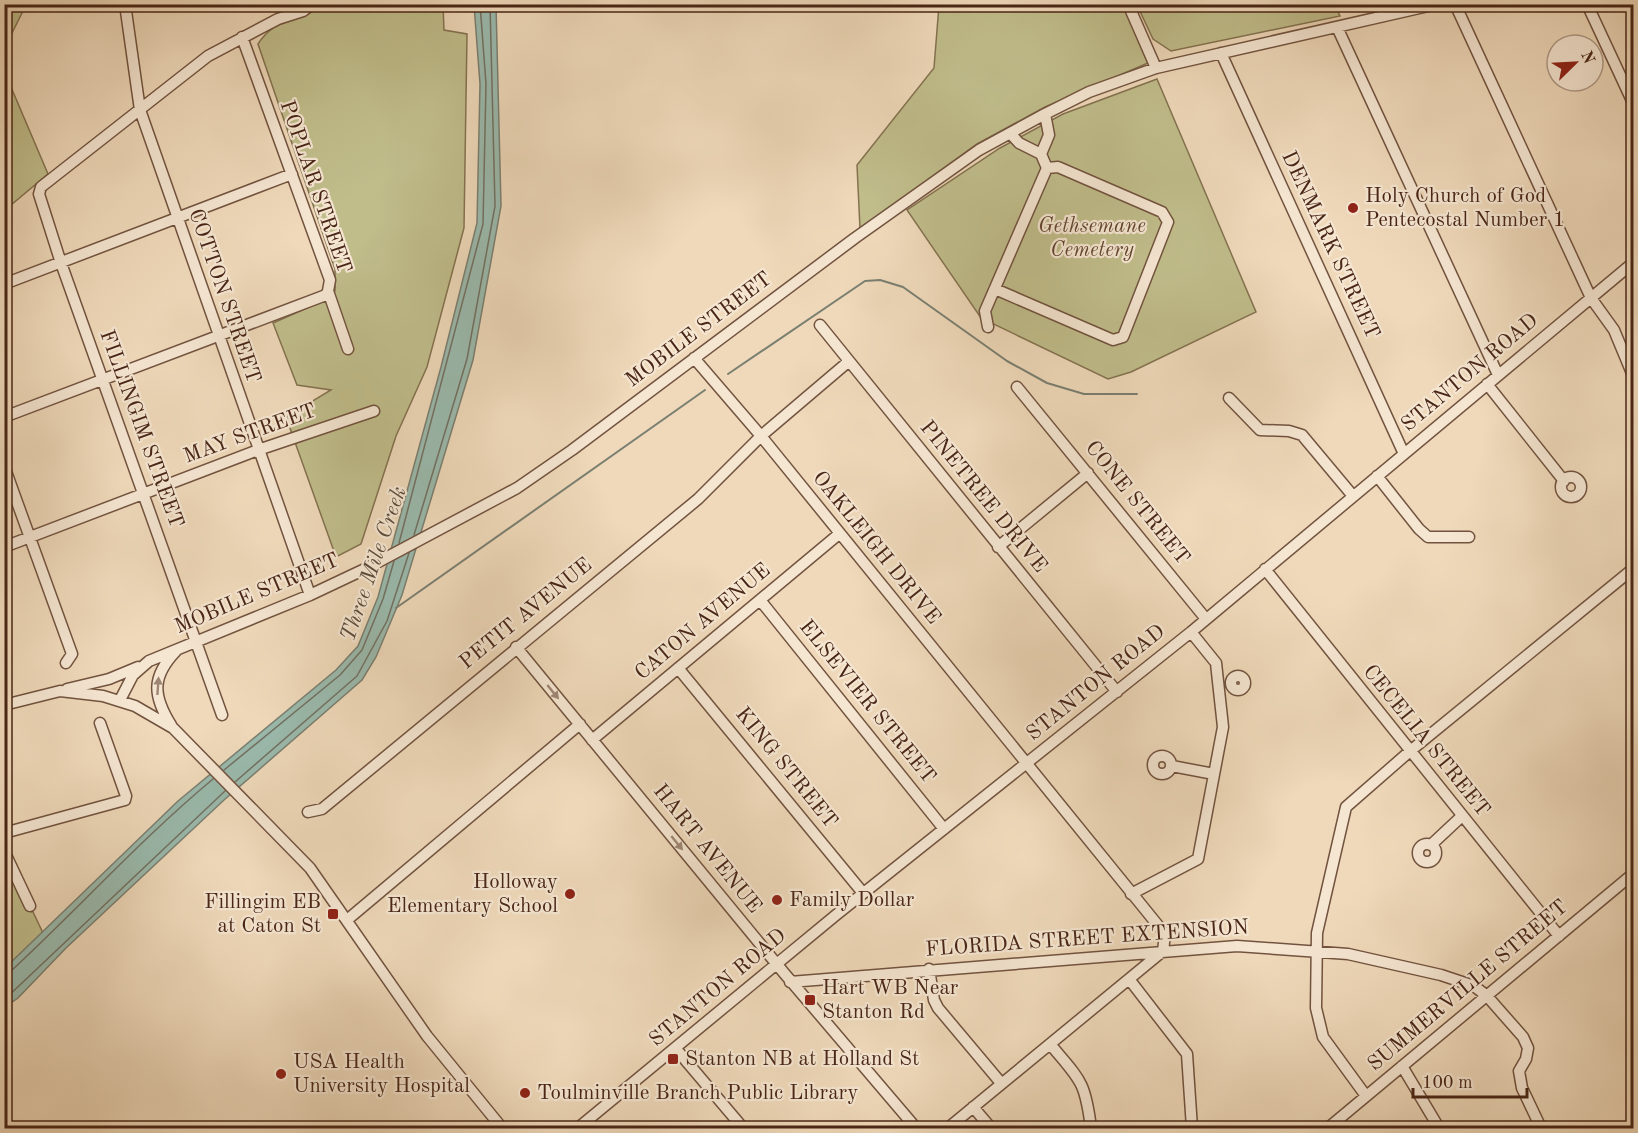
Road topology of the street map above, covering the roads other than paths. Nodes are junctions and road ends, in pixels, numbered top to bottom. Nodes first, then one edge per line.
1 (125, 4) edge
2 (312, 4) edge
3 (1128, 4) edge
4 (1437, 4) edge
5 (1455, 4) edge
6 (1587, 4) edge
7 (1414, 7) edge
8 (1337, 27) junction
9 (242, 37) junction
10 (1221, 53) junction
11 (1156, 68) junction
12 (1634, 105) edge
13 (140, 110) junction
14 (1046, 114) junction
15 (1010, 133) junction
16 (1041, 154) junction
17 (1047, 168) junction
18 (292, 174) junction
19 (176, 220) junction
20 (1634, 262) edge
21 (61, 263) junction
22 (4, 284) edge
23 (995, 289) junction
24 (328, 291) junction
25 (1591, 298) junction
26 (820, 325) dead end
27 (988, 327) dead end
28 (218, 337) junction
29 (348, 349) dead end
30 (694, 358) junction
31 (848, 362) junction
32 (1498, 375) junction
33 (1634, 378) edge
34 (103, 381) junction
35 (1487, 384) junction
36 (1017, 387) dead end
37 (1229, 398) dead end
38 (374, 411) dead end
39 (4, 417) edge
40 (762, 436) junction
41 (258, 450) junction
42 (1404, 454) junction
43 (4, 466) edge
44 (1088, 472) junction
45 (1377, 476) junction
46 (1563, 481) dead end
47 (143, 494) junction
48 (1353, 496) junction
49 (839, 534) junction
50 (30, 537) junction
51 (1469, 537) dead end
52 (4, 547) edge
53 (998, 547) junction
54 (1265, 569) junction
55 (1631, 570) edge
56 (1634, 584) edge
57 (310, 596) junction
58 (760, 600) junction
59 (1206, 619) junction
60 (1191, 632) junction
61 (196, 642) junction
62 (516, 647) junction
63 (179, 648) junction
64 (66, 663) dead end
65 (1216, 663) junction
66 (141, 666) junction
67 (678, 668) junction
68 (1232, 679) dead end
69 (60, 691) junction
70 (1117, 692) junction
71 (120, 700) junction
72 (4, 705) edge
73 (222, 715) dead end
74 (99, 723) dead end
75 (580, 724) junction
76 (173, 728) junction
77 (592, 740) junction
78 (1409, 752) junction
79 (1026, 764) junction
80 (1172, 766) dead end
81 (1214, 774) junction
82 (308, 812) dead end
83 (1462, 816) junction
84 (944, 829) junction
85 (4, 833) edge
86 (1431, 845) dead end
87 (4, 851) edge
88 (1634, 873) edge
89 (863, 893) junction
90 (1131, 894) junction
91 (30, 906) dead end
92 (347, 920) junction
93 (1559, 936) junction
94 (1163, 951) junction
95 (1317, 952) junction
96 (777, 965) junction
97 (929, 969) junction
98 (1129, 979) junction
99 (790, 982) junction
100 (1487, 996) junction
101 (1050, 1044) junction
102 (676, 1049) junction
103 (1402, 1066) junction
104 (1001, 1083) junction
105 (1366, 1096) junction
106 (973, 1107) junction
107 (502, 1128) edge
108 (581, 1128) edge
109 (743, 1128) edge
110 (916, 1128) edge
111 (948, 1128) edge
112 (991, 1128) edge
113 (1091, 1128) edge
114 (1192, 1128) edge
115 (1328, 1128) edge
116 (1439, 1128) edge
117 (1541, 1128) edge

1 - 13 street, COTTON STREET
2 - 9 street
3 - 11 street
4 - 7 street, MOBILE STREET
5 - 25 street
6 - 12 street
7 - 8 street, MOBILE STREET
8 - 10 street, MOBILE STREET
8 - 32 street
9 - 13 street
9 - 18 street, POPLAR STREET
10 - 11 street, MOBILE STREET
10 - 42 street, DENMARK STREET
11 - 14 street, MOBILE STREET
13 - 19 street, COTTON STREET
13 - 21 street, FILLINGIM STREET
14 - 15 street, MOBILE STREET
14 - 16 street
15 - 16 street
15 - 30 street, MOBILE STREET
16 - 17 street
17 - 23 street
17 - 23 street
18 - 19 street
18 - 24 street, POPLAR STREET
19 - 21 street
19 - 28 street, COTTON STREET
20 - 25 street, STANTON ROAD
21 - 22 street
21 - 34 street, FILLINGIM STREET
23 - 27 street
24 - 28 street
24 - 29 street, POPLAR STREET
25 - 32 street, STANTON ROAD
25 - 33 street
26 - 31 street, PINETREE DRIVE
28 - 34 street
28 - 41 street, COTTON STREET
30 - 40 street, OAKLEIGH DRIVE
30 - 57 street, MOBILE STREET
31 - 40 street, PETIT AVENUE
31 - 53 street, PINETREE DRIVE
32 - 35 street, STANTON ROAD
34 - 39 street
34 - 47 street, FILLINGIM STREET
35 - 42 street, STANTON ROAD
35 - 46 street
36 - 44 street, CONE STREET
37 - 48 street
38 - 41 street, MAY STREET
40 - 49 street, OAKLEIGH DRIVE
40 - 62 street, PETIT AVENUE
41 - 47 street, MAY STREET
41 - 57 street, COTTON STREET
42 - 45 street, STANTON ROAD
43 - 50 street
44 - 53 street
44 - 59 street, CONE STREET
45 - 48 street, STANTON ROAD
45 - 51 street
47 - 50 street, MAY STREET
47 - 61 street, FILLINGIM STREET
48 - 54 street, STANTON ROAD
49 - 58 street, CATON AVENUE
49 - 79 street, OAKLEIGH DRIVE
50 - 52 street, MAY STREET
50 - 64 street
53 - 70 street, PINETREE DRIVE
54 - 59 street, STANTON ROAD
54 - 78 street, CECELIA STREET
55 - 56 street
55 - 78 street
57 - 61 street, MOBILE STREET
58 - 67 street, CATON AVENUE
58 - 84 street, ELSEVIER STREET
59 - 60 street, STANTON ROAD
60 - 65 street
60 - 70 street, STANTON ROAD
61 - 63 street, MOBILE STREET
61 - 73 street, FILLINGIM STREET
62 -> 75 street, HART AVENUE
62 - 82 street, PETIT AVENUE
63 - 66 street, MOBILE STREET
76 -> 63 street
65 - 68 street
65 - 81 street
66 - 69 street, MOBILE STREET
66 - 71 street
67 - 77 street, CATON AVENUE
67 - 89 street, KING STREET
69 - 71 street
69 - 72 street
70 - 79 street, STANTON ROAD
71 - 76 street
74 - 85 street
75 - 77 street, HART AVENUE
75 - 92 street
76 - 92 street
77 -> 96 street, HART AVENUE
78 - 83 street, CECELIA STREET
78 - 95 street
79 - 84 street, STANTON ROAD
79 - 90 street, OAKLEIGH DRIVE
80 - 81 street
81 - 90 street
83 - 86 street
83 - 93 street, CECELIA STREET
84 - 89 street, STANTON ROAD
87 - 91 street
88 - 93 street, SUMMERVILLE STREET
89 - 96 street, STANTON ROAD
90 - 94 street, OAKLEIGH DRIVE
92 - 107 street
93 - 100 street, SUMMERVILLE STREET
94 - 95 street, FLORIDA STREET EXTENSION
94 - 97 street, FLORIDA STREET EXTENSION
94 - 98 street
95 - 100 street, FLORIDA STREET EXTENSION
95 - 105 street
96 - 99 street, HART AVENUE
96 - 102 street, STANTON ROAD
97 - 99 street, FLORIDA STREET EXTENSION
97 - 104 street
98 - 101 street
98 - 114 street
99 - 110 street, HART AVENUE
100 - 103 street, SUMMERVILLE STREET
100 - 117 street, FLORIDA STREET EXTENSION
101 - 104 street
101 - 113 street
102 - 108 street, STANTON ROAD
102 - 109 street
103 - 105 street, SUMMERVILLE STREET
103 - 116 street
104 - 106 street
105 - 115 street, SUMMERVILLE STREET
106 - 111 street
106 - 112 street

